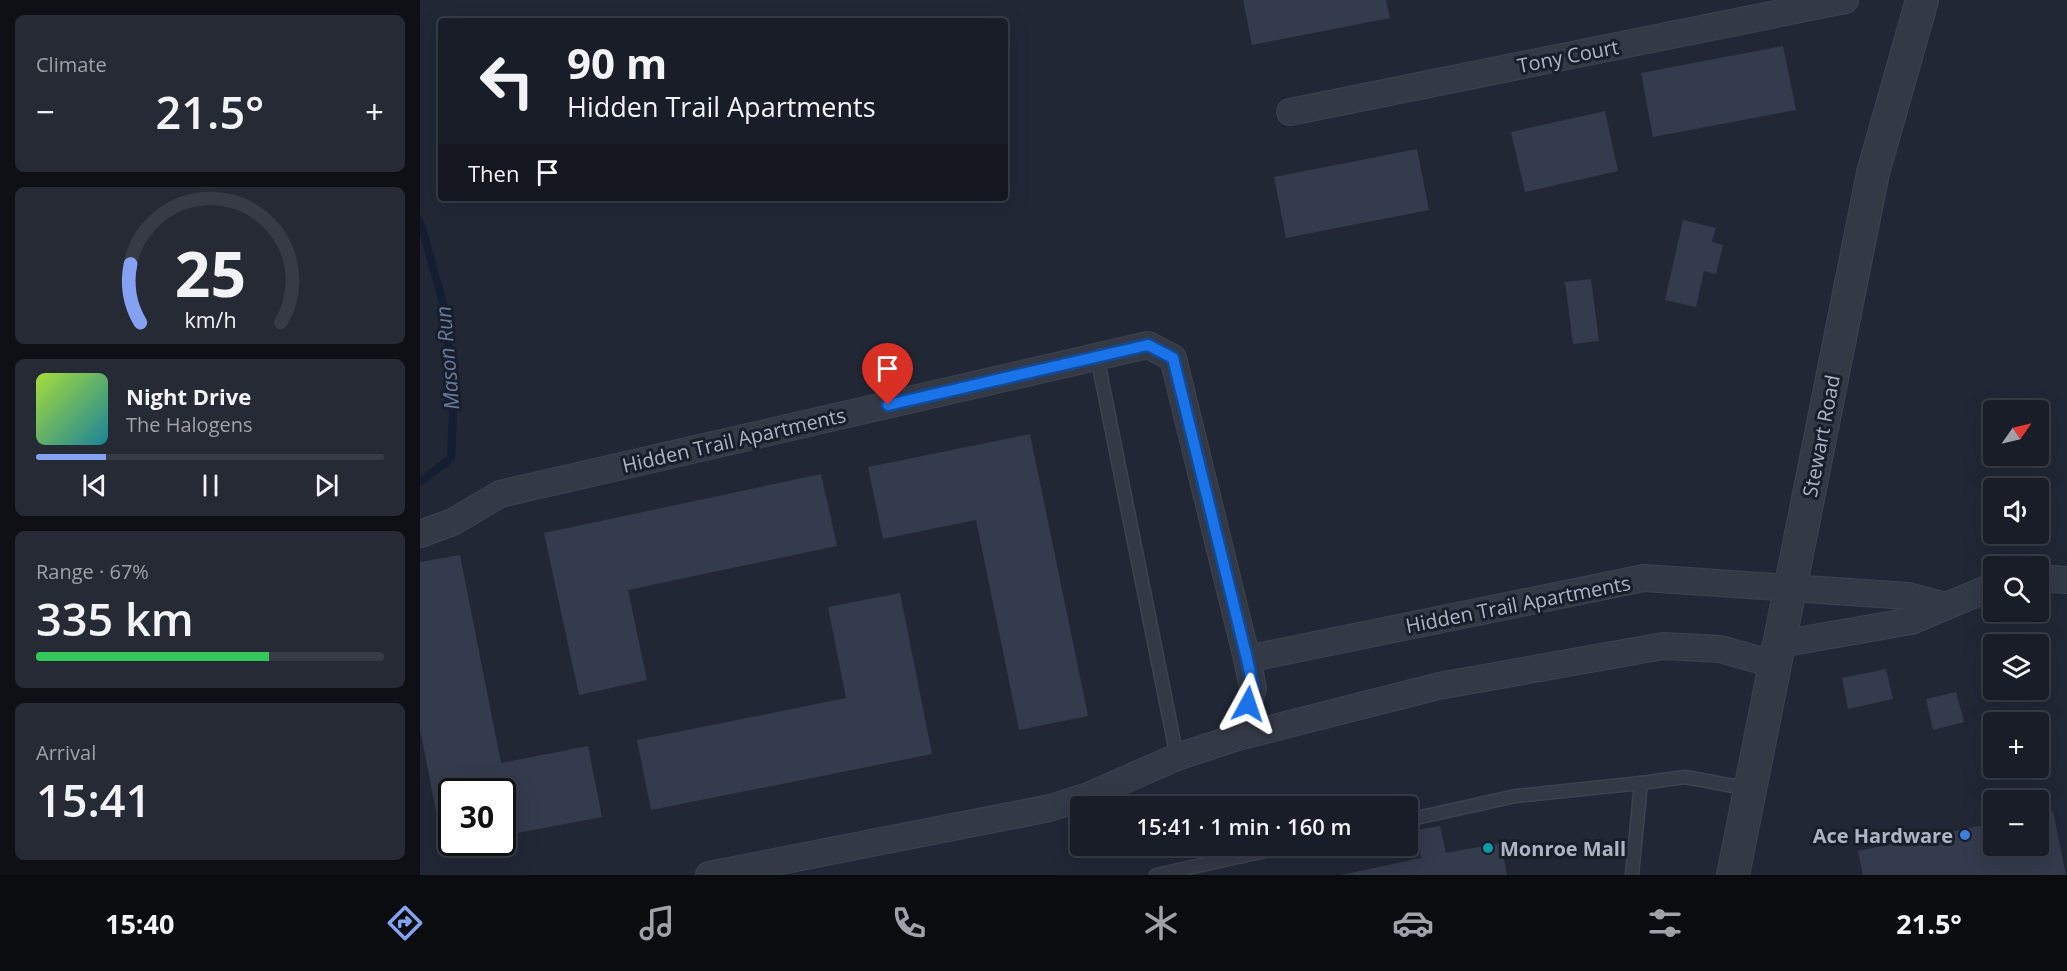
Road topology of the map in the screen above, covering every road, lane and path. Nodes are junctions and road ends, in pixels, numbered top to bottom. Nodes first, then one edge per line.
1 (1845, 0) edge
2 (1922, 0) edge
3 (1290, 112) dead end
4 (1097, 356) junction
5 (420, 534) edge
6 (2049, 579) edge
7 (2067, 580) edge
8 (1792, 587) junction
9 (1983, 591) edge
10 (1946, 606) junction
11 (1778, 655) junction
12 (1247, 659) junction
13 (1238, 737) junction
14 (1177, 757) junction
15 (1641, 783) junction
16 (1751, 789) junction
17 (1418, 818) edge
18 (1242, 856) edge
19 (709, 875) edge
20 (1156, 875) edge
21 (1632, 875) edge
22 (1733, 875) edge

1 - 3 street, Tony Court
2 - 8 street, Stewart Road
4 - 5 street, Hidden Trail Apartments
4 - 12 street, Hidden Trail Apartments
4 - 14 lane
6 - 7 street
8 - 10 street, Hidden Trail Apartments
8 - 11 street, Stewart Road
8 - 12 street, Hidden Trail Apartments
9 - 10 street
10 - 11 street
11 - 13 street
11 - 16 street, Stewart Road
12 - 13 street, Hidden Trail Apartments
13 - 14 street
14 - 19 street
15 - 16 lane
15 - 17 lane
15 - 21 lane
16 - 22 street, Stewart Road
18 - 20 lane

